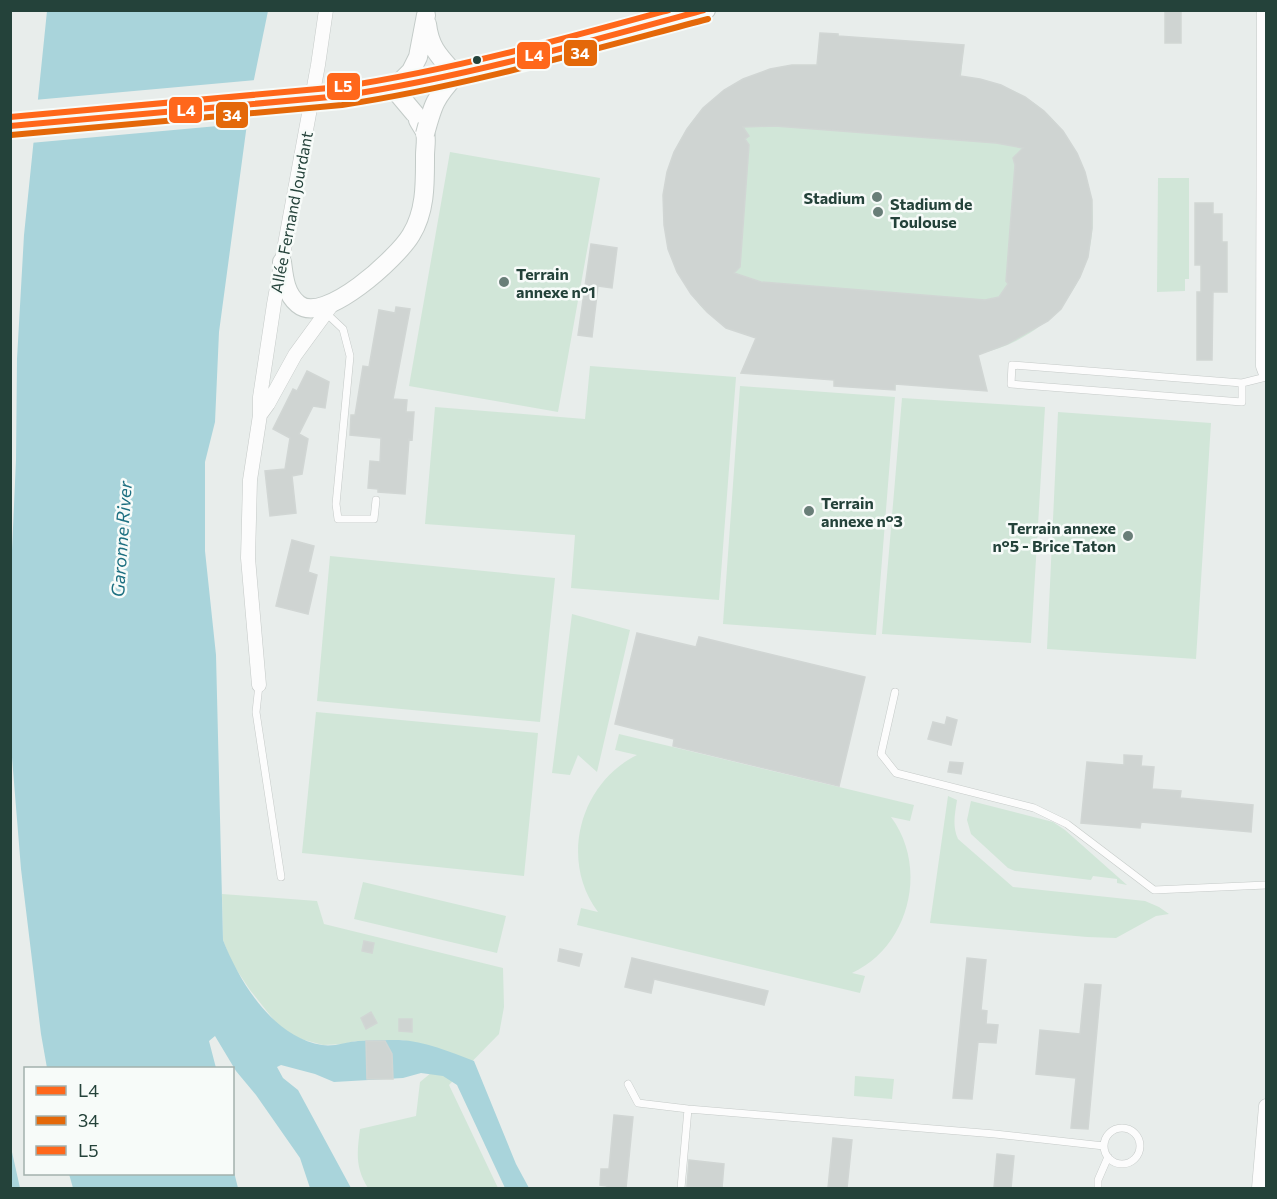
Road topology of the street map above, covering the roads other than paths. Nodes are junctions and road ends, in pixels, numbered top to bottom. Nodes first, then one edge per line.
1 (326, 10) edge
2 (706, 10) edge
3 (1264, 10) edge
4 (426, 13) edge
5 (461, 76) junction
6 (394, 88) junction
7 (302, 101) junction
8 (10, 126) edge
9 (425, 134) junction
10 (282, 262) junction
11 (330, 308) junction
12 (1266, 376) edge
13 (1242, 383) junction
14 (260, 415) junction
15 (376, 500) dead end
16 (259, 686) joint
17 (895, 692) dead end
18 (281, 877) dead end
19 (1266, 885) edge
20 (628, 1084) dead end
21 (1266, 1106) edge
22 (688, 1109) junction
23 (1104, 1146) junction
24 (1108, 1157) junction
25 (681, 1188) edge
26 (1098, 1188) edge
27 (1259, 1188) edge

1 - 7 street, Allée Fernand Jourdant
2 - 5 main road
3 - 12 street
4 - 5 main road
4 - 6 main road
5 - 6 main road
5 - 7 lane
5 - 9 main road, bridge
6 - 7 main road, bridge
6 - 9 main road, bridge
7 - 8 main road
7 - 10 street, Allée Fernand Jourdant
9 - 11 main road
10 - 11 main road
10 - 14 street, Allée Fernand Jourdant
11 - 14 street, Allée Fernand Jourdant
11 - 15 lane
12 - 13 lane
13 - 13 lane
14 - 16 street, Allée Fernand Jourdant
16 - 18 lane
17 - 19 lane
20 - 22 lane
21 - 27 street
22 - 23 lane
22 - 25 lane
23 - 24 lane
23 - 24 lane
24 - 26 lane

